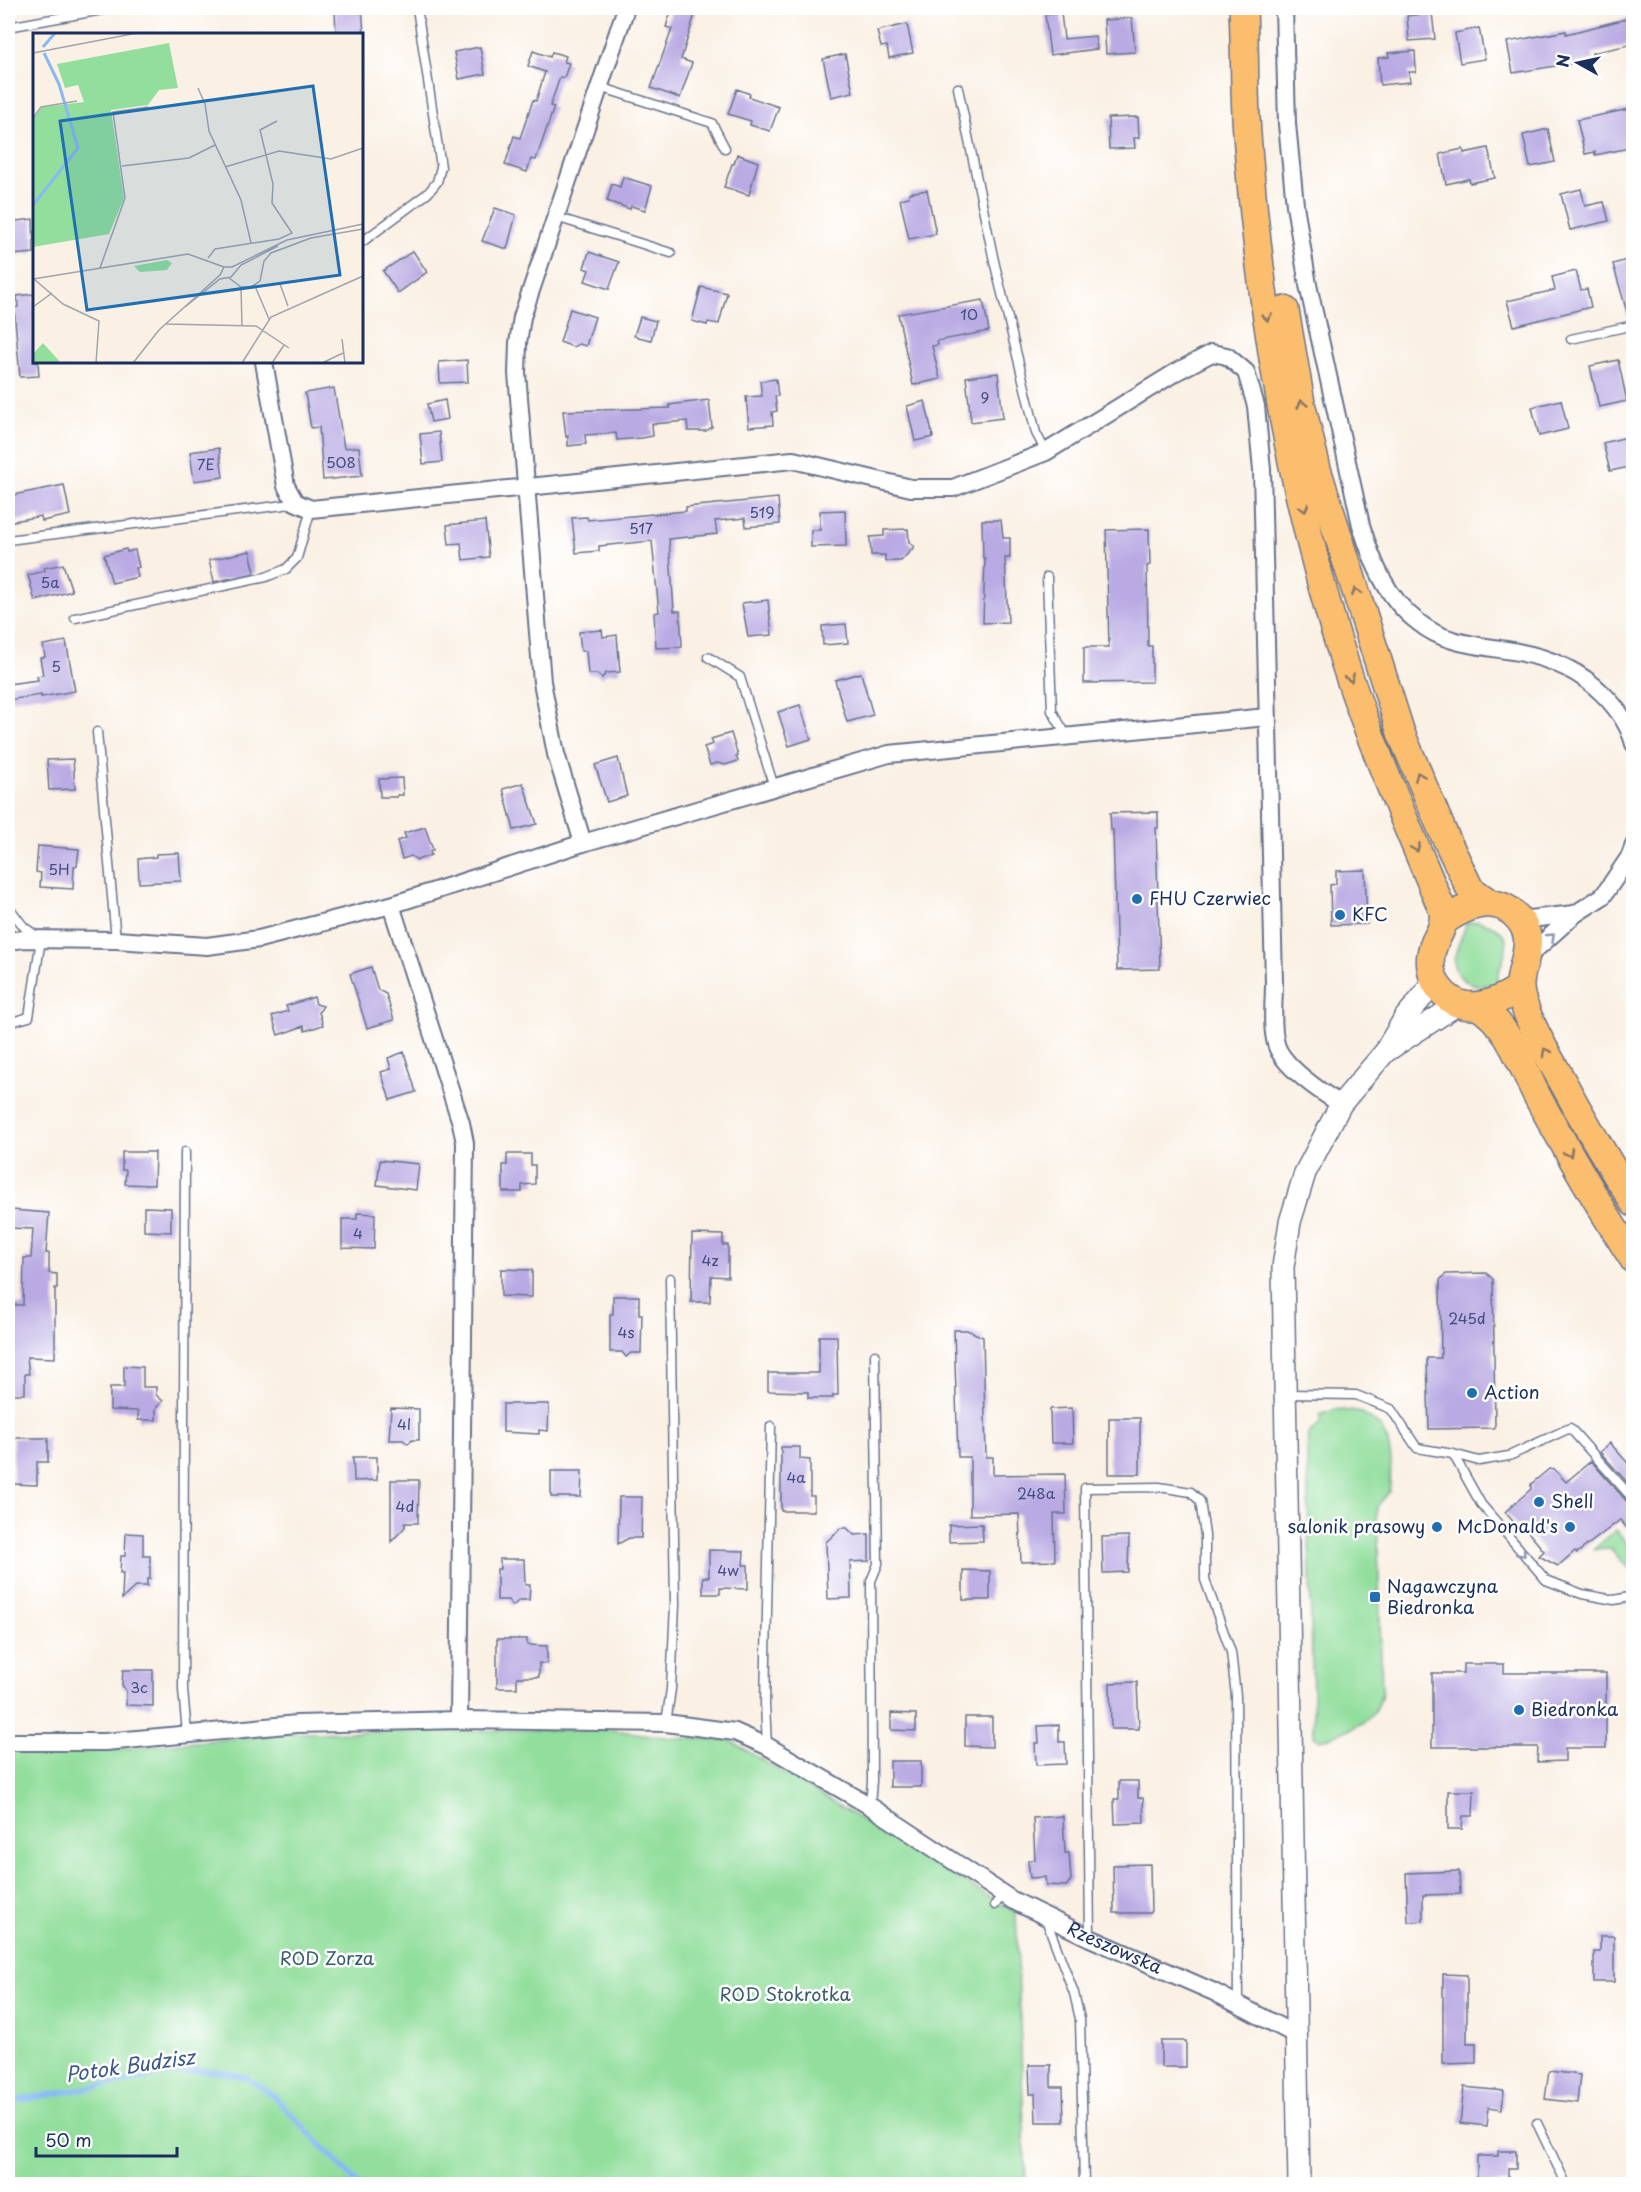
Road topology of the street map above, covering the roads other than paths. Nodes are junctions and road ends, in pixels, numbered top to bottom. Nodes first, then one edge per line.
1 (113, 8) edge
2 (417, 8) edge
3 (626, 8) edge
4 (1243, 8) edge
5 (1260, 8) edge
6 (1284, 8) edge
7 (8, 27) edge
8 (600, 87) junction
9 (958, 88) dead end
10 (725, 148) dead end
11 (556, 217) junction
12 (363, 241) edge
13 (671, 254) dead end
14 (1634, 325) edge
15 (1571, 339) dead end
16 (264, 363) edge
17 (1046, 452) junction
18 (526, 487) junction
19 (295, 502) junction
20 (311, 509) junction
21 (8, 540) edge
22 (1047, 577) dead end
23 (75, 618) dead end
24 (708, 657) dead end
25 (1267, 717) junction
26 (97, 732) dead end
27 (1633, 736) edge
28 (1067, 737) junction
29 (774, 787) junction
30 (583, 843) junction
31 (1632, 853) edge
32 (1491, 904) junction
33 (391, 905) junction
34 (8, 906) edge
35 (1575, 914) junction
36 (1520, 920) junction
37 (1444, 921) junction
38 (41, 939) junction
39 (116, 940) junction
40 (8, 941) edge
41 (1526, 958) junction
42 (1434, 979) junction
43 (1518, 989) junction
44 (1468, 1005) junction
45 (8, 1023) edge
46 (1385, 1052) junction
47 (1341, 1104) junction
48 (185, 1152) dead end
49 (1634, 1203) edge
50 (1634, 1260) edge
51 (670, 1278) dead end
52 (875, 1355) dead end
53 (1284, 1394) junction
54 (771, 1426) dead end
55 (1453, 1454) junction
56 (1634, 1500) edge
57 (1634, 1596) edge
58 (459, 1720) junction
59 (672, 1726) junction
60 (187, 1733) junction
61 (8, 1742) edge
62 (767, 1746) junction
63 (870, 1806) junction
64 (1044, 1916) junction
65 (1090, 1938) junction
66 (1239, 2005) junction
67 (1296, 2035) junction
68 (1537, 2123) dead end
69 (1084, 2184) edge
70 (1299, 2184) edge
71 (1566, 2184) edge

1 - 7 lane
2 - 12 lane
3 - 8 street
4 -> 37 main road
32 -> 5 main road
6 - 27 street
8 - 10 lane
8 - 11 street
9 - 17 lane
11 - 13 lane
11 - 18 street
14 - 15 lane
16 - 19 street
17 - 18 street
17 - 25 street
18 - 20 street
18 - 30 street
19 - 20 street
19 - 21 lane
20 - 23 lane
22 - 28 lane
24 - 29 lane
25 - 28 street
25 - 47 street
26 - 39 lane
28 - 29 street
29 - 30 street
30 - 33 street
31 - 35 street
32 - 36 main road
32 - 37 main road
33 - 39 street
33 - 58 street
34 - 38 lane
35 - 36 street
41 -> 35 street
36 - 41 main road
37 - 42 main road
38 - 39 street
38 - 40 street
38 - 45 lane
41 - 43 main road
42 - 44 main road
42 - 46 street
43 - 44 main road
49 -> 43 main road
44 - 46 street
44 -> 50 main road
46 - 47 street
47 - 53 street
48 - 60 lane
51 - 59 lane
52 - 63 lane
53 - 55 lane
53 - 67 street
54 - 62 lane
55 - 56 lane
55 -> 57 lane
58 - 59 street
58 - 60 street
59 - 62 street
60 - 61 street
62 - 63 street
63 - 64 street
64 - 65 street, Rzeszowska
64 - 69 lane, Rzeszowska
65 - 66 street, Rzeszowska
65 - 66 lane
66 - 67 street, Rzeszowska
67 - 70 street
68 - 71 lane

